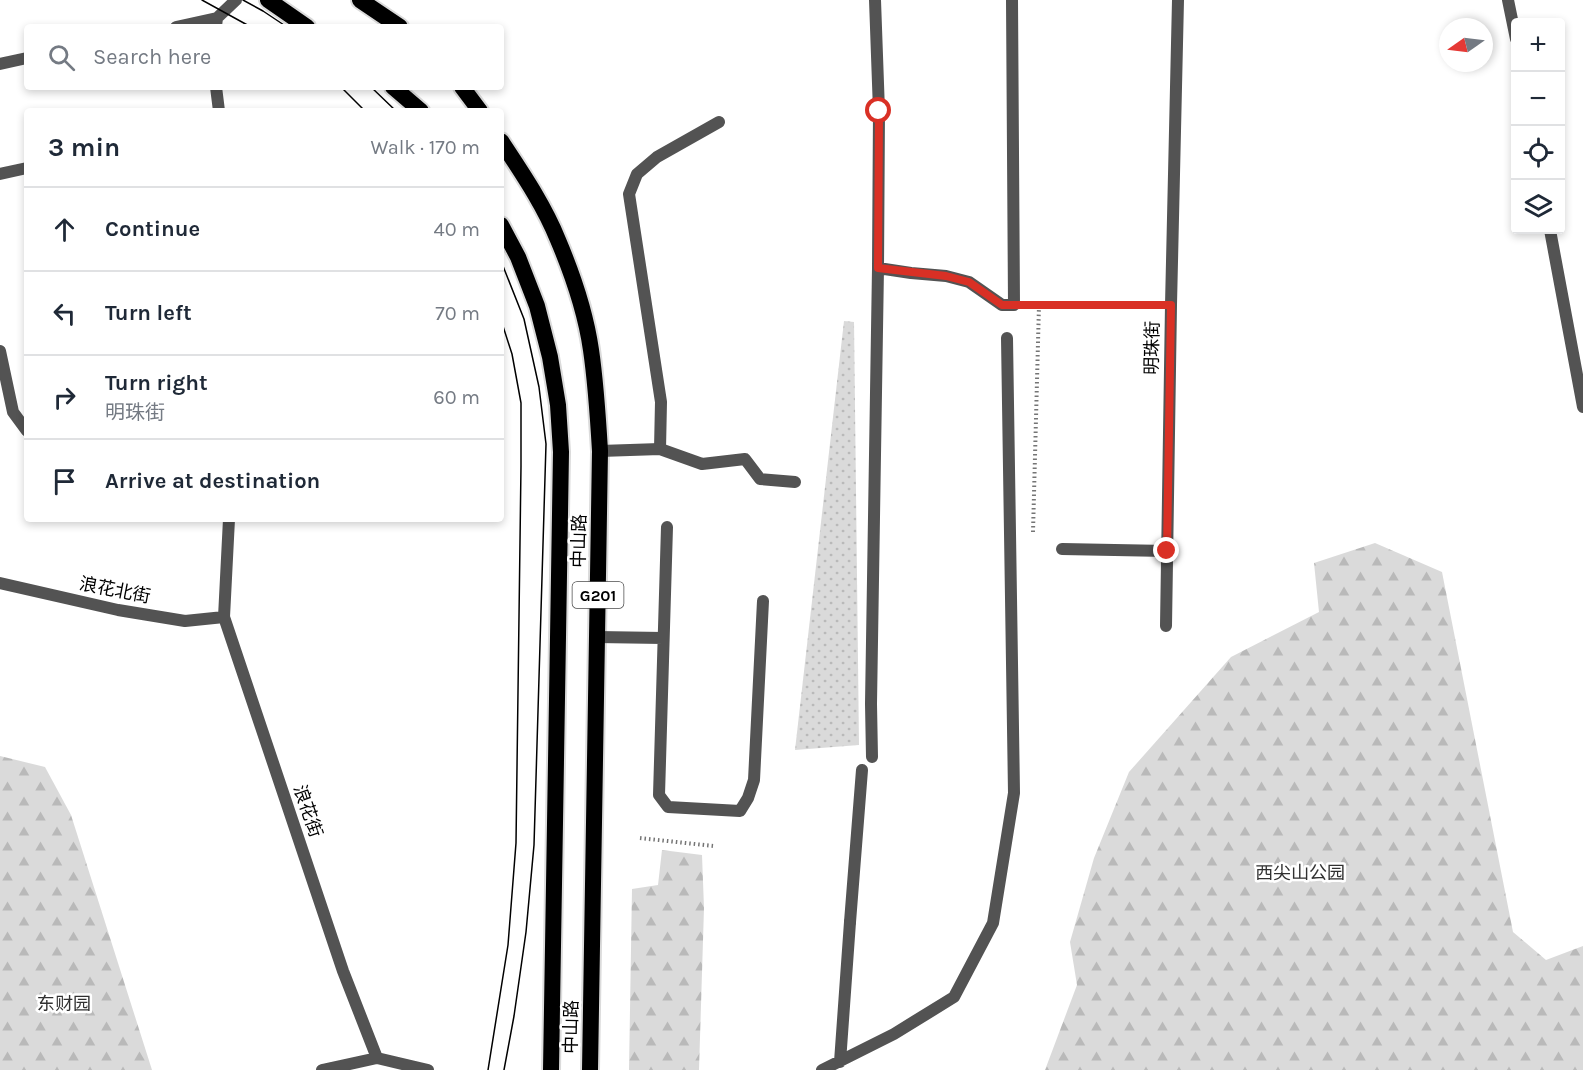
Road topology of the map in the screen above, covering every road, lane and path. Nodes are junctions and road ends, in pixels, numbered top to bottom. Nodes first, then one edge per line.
1 (236, 0) edge
2 (268, 0) edge
3 (360, 0) edge
4 (874, 0) edge
5 (1012, 0) edge
6 (1178, 0) edge
7 (1508, 0) edge
8 (1511, 18) edge
9 (216, 23) edge
10 (303, 24) edge
11 (396, 24) edge
12 (24, 59) edge
13 (0, 64) edge
14 (216, 90) edge
15 (396, 90) edge
16 (464, 90) edge
17 (219, 108) edge
18 (418, 108) edge
19 (478, 108) edge
20 (719, 122) dead end
21 (504, 146) edge
22 (24, 169) edge
23 (0, 174) edge
24 (504, 230) edge
25 (1551, 234) edge
26 (878, 268) junction
27 (1014, 305) junction
28 (1171, 305) junction
29 (1007, 338) dead end
30 (0, 351) edge
31 (1583, 407) edge
32 (24, 427) edge
33 (660, 450) junction
34 (600, 451) junction
35 (795, 482) dead end
36 (229, 522) edge
37 (667, 526) dead end
38 (1062, 549) dead end
39 (1167, 551) junction
40 (0, 583) edge
41 (763, 601) dead end
42 (224, 617) junction
43 (1166, 626) dead end
44 (597, 637) junction
45 (663, 638) junction
46 (872, 757) dead end
47 (862, 770) dead end
48 (640, 838) dead end
49 (713, 846) dead end
50 (377, 1058) junction
51 (840, 1062) junction
52 (322, 1070) edge
53 (428, 1070) edge
54 (551, 1070) edge
55 (590, 1070) edge
56 (822, 1070) edge

1 - 9 street
2 - 10 highway
3 - 11 highway
4 - 26 street
5 - 27 street
6 - 28 street, 明珠街
7 - 8 street
12 - 13 street
14 - 17 street
15 - 18 highway
16 - 19 highway
20 - 33 street
21 - 34 highway, 中山路 / G201
22 - 23 street
24 - 54 highway, 中山路 / G201
25 - 31 street
26 - 27 street
26 - 46 street
27 - 28 path
28 - 39 street, 明珠街
29 - 51 street
30 - 32 street
33 - 34 street
33 - 35 street
34 - 44 highway, 中山路 / G201
36 - 42 street, 浪花街
37 - 45 street
38 - 39 street
39 - 43 street, 明珠街
40 - 42 street, 浪花北街
41 - 45 street
42 - 50 street, 浪花街
44 - 45 street
44 - 55 highway, 中山路 / G201
47 - 51 street
48 - 49 path
50 - 52 street
50 - 53 street
51 - 56 street

